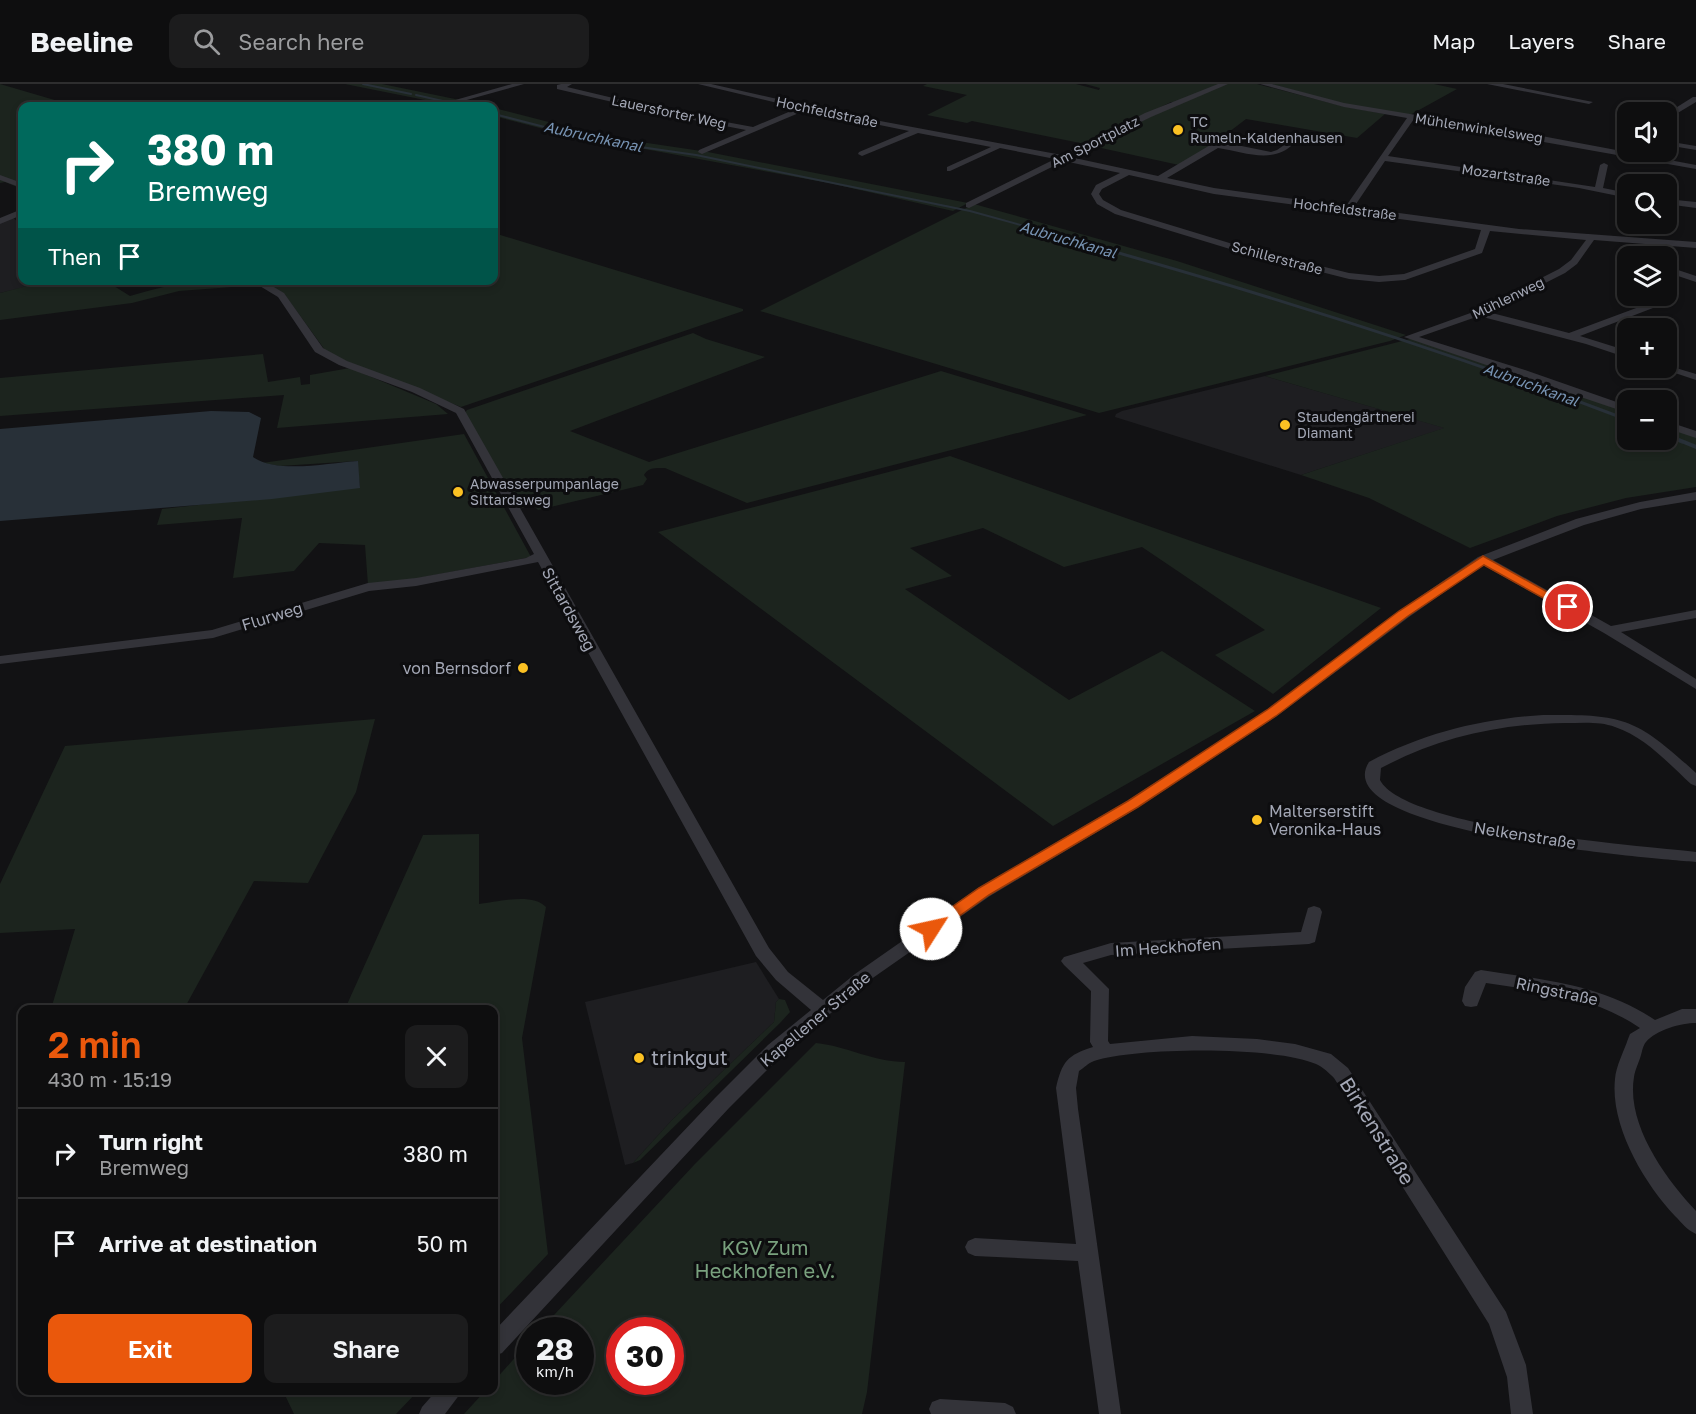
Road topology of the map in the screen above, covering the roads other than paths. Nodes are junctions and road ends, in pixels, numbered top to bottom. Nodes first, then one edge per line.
1 (520, 84) edge
2 (568, 84) edge
3 (702, 84) edge
4 (1224, 84) edge
5 (1264, 84) edge
6 (1491, 84) edge
7 (1541, 84) edge
8 (1528, 91) junction
9 (1696, 99) edge
10 (456, 102) edge
11 (1588, 102) dead end
12 (804, 108) junction
13 (1677, 111) edge
14 (1411, 117) junction
15 (751, 129) junction
16 (917, 130) junction
17 (1290, 143) dead end
18 (1677, 145) edge
19 (998, 146) junction
20 (1696, 148) edge
21 (1617, 150) edge
22 (702, 152) dead end
23 (1614, 152) junction
24 (862, 154) dead end
25 (1063, 158) junction
26 (1384, 158) junction
27 (1604, 165) dead end
28 (1696, 167) edge
29 (950, 169) dead end
30 (1126, 172) junction
31 (0, 177) edge
32 (1158, 180) junction
33 (18, 184) edge
34 (1599, 190) junction
35 (1617, 194) edge
36 (1677, 202) edge
37 (969, 205) dead end
38 (1696, 205) edge
39 (1348, 208) junction
40 (18, 214) edge
41 (0, 221) edge
42 (1486, 228) junction
43 (1592, 237) junction
44 (1696, 245) edge
45 (1677, 273) edge
46 (1696, 279) edge
47 (263, 285) edge
48 (1650, 306) dead end
49 (1479, 313) junction
50 (1569, 337) junction
51 (1617, 352) edge
52 (1677, 371) edge
53 (1696, 377) edge
54 (1617, 406) edge
55 (1677, 428) edge
56 (1696, 435) edge
57 (1696, 496) edge
58 (540, 556) junction
59 (1483, 560) junction
60 (1696, 614) edge
61 (1609, 630) junction
62 (0, 660) edge
63 (1696, 685) edge
64 (1696, 781) edge
65 (1696, 857) edge
66 (1314, 912) dead end
67 (1471, 1000) dead end
68 (822, 1009) junction
69 (1696, 1016) edge
70 (1654, 1028) junction
71 (1105, 1051) junction
72 (1696, 1225) edge
73 (975, 1247) dead end
74 (1088, 1253) junction
75 (498, 1343) edge
76 (447, 1395) edge
77 (940, 1409) dead end
78 (430, 1414) edge
79 (1005, 1414) edge
80 (1110, 1414) edge
81 (1522, 1414) edge

1 - 10 street
2 - 15 street, Lauersforter Weg
3 - 12 street, Hochfeldstraße
4 - 25 street, Am Sportplatz
5 - 14 street, Mühlenwinkelsweg
6 - 8 street
7 - 8 street
8 - 11 street
9 - 13 street
12 - 15 street
12 - 16 street, Hochfeldstraße
14 - 23 street, Mühlenwinkelsweg
14 - 26 street
15 - 22 street
16 - 19 street, Hochfeldstraße
16 - 24 street, Hochfeldstraße
17 - 32 street
18 - 20 street
19 - 25 street, Hochfeldstraße
19 - 29 street
21 - 23 street
23 - 28 street, Mühlenwinkelsweg
25 - 30 street, Hochfeldstraße
25 - 37 street, Am Sportplatz
26 - 34 street, Mozartstraße
26 - 39 street
27 - 34 street
30 - 32 street, Hochfeldstraße
30 - 42 street, Schillerstraße
31 - 33 street
32 - 39 street, Hochfeldstraße
34 - 35 street, Mozartstraße
36 - 38 street
39 - 42 street, Hochfeldstraße
40 - 41 street
42 - 43 street, Hochfeldstraße
43 - 44 street, Hochfeldstraße
43 - 49 street, Mühlenweg
45 - 46 street
47 - 58 street, Sittardsweg
48 - 50 street
49 - 50 street
49 - 54 street, Mühlenweg
50 - 51 street
52 - 53 street
55 - 56 street
57 - 59 street, Kapellener Straße
58 - 62 street, Flurweg
58 - 68 street, Sittardsweg
59 - 61 street
59 - 68 street, Kapellener Straße
60 - 61 street
61 - 63 street
64 - 65 street, Nelkenstraße
66 - 71 street, Im Heckhofen
67 - 70 street, Ringstraße
68 - 75 street, Kapellener Straße
69 - 70 street
70 - 72 street
71 - 74 street, Birkenstraße
71 - 81 street, Birkenstraße
73 - 74 street
74 - 80 street, Birkenstraße
76 - 78 street
77 - 79 street

